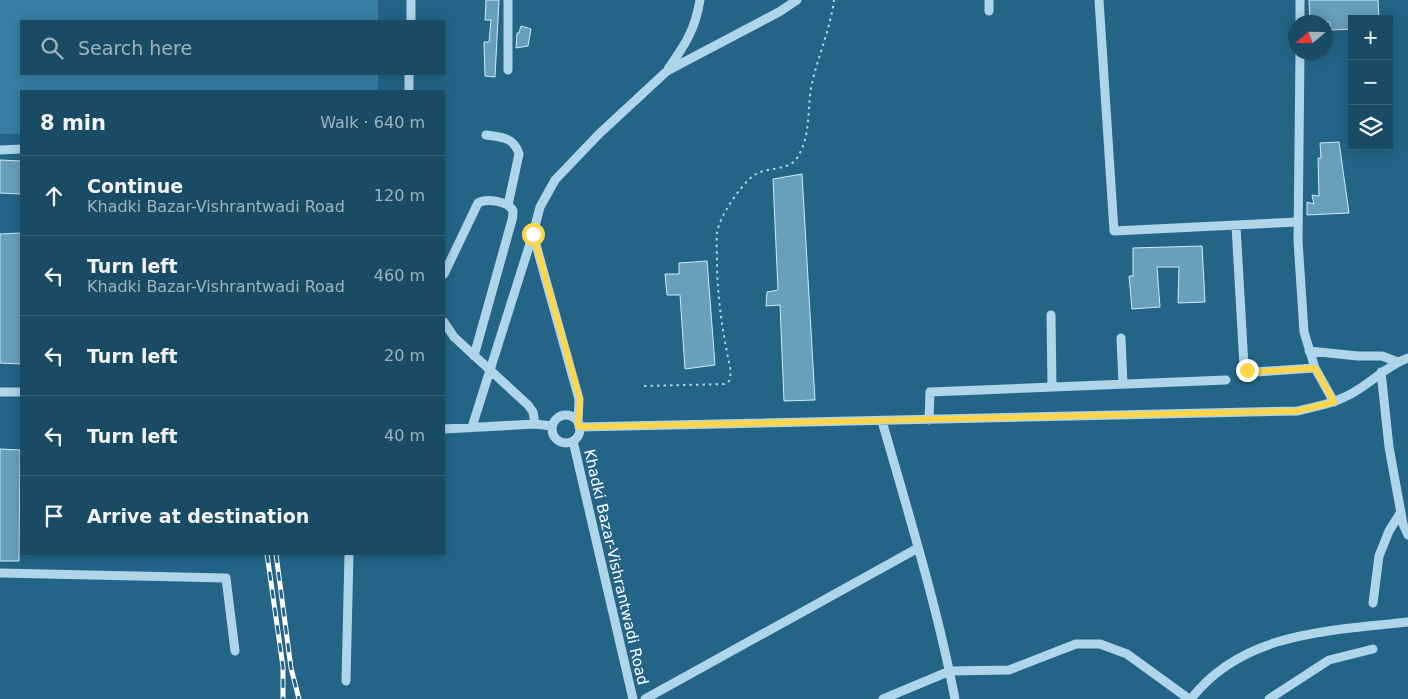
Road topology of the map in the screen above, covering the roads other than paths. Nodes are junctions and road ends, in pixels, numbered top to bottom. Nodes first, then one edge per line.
1 (411, 0) edge
2 (508, 0) edge
3 (700, 0) edge
4 (797, 0) edge
5 (989, 0) edge
6 (1099, 0) edge
7 (1300, 0) edge
8 (989, 10) dead end
9 (1300, 15) edge
10 (411, 20) edge
11 (1300, 60) edge
12 (508, 70) dead end
13 (667, 71) junction
14 (410, 75) edge
15 (409, 90) edge
16 (486, 135) dead end
17 (20, 149) edge
18 (0, 150) edge
19 (508, 205) junction
20 (1298, 222) junction
21 (1236, 226) junction
22 (533, 234) junction
23 (445, 272) edge
24 (1051, 315) dead end
25 (445, 324) edge
26 (1121, 338) dead end
27 (1309, 351) junction
28 (474, 356) junction
29 (1408, 358) edge
30 (1398, 362) junction
31 (1315, 368) junction
32 (490, 372) junction
33 (1381, 372) junction
34 (1226, 380) dead end
35 (1123, 384) junction
36 (1052, 387) junction
37 (0, 392) edge
38 (20, 392) edge
39 (1334, 402) junction
40 (929, 420) junction
41 (882, 421) junction
42 (535, 424) junction
43 (579, 425) junction
44 (552, 426) junction
45 (472, 427) junction
46 (445, 429) edge
47 (573, 441) junction
48 (1401, 512) junction
49 (1408, 535) edge
50 (918, 548) junction
51 (349, 555) edge
52 (0, 573) edge
53 (1373, 603) dead end
54 (1408, 622) edge
55 (1373, 649) dead end
56 (235, 651) dead end
57 (950, 671) junction
58 (346, 681) dead end
59 (633, 699) edge
60 (645, 699) edge
61 (883, 699) edge
62 (955, 699) edge
63 (1190, 699) edge
64 (1269, 699) edge

1 - 10 street
2 - 12 street
3 - 13 street
4 - 13 street
5 - 8 street
6 - 21 street
7 - 9 street
11 - 20 street
13 - 22 street
14 - 15 street
16 - 19 street
17 - 18 street
19 - 23 street
19 - 28 street
20 - 21 street
20 - 27 street
21 - 31 street
22 - 32 street
22 - 43 street
24 - 36 street
25 - 28 street
26 - 35 street
27 - 30 street
27 - 31 street
28 - 32 street
29 - 30 street, Khadki Bazar-Vishrantwadi Road
30 - 33 street, Khadki Bazar-Vishrantwadi Road
31 - 39 street
32 - 42 street
32 - 45 street
33 - 39 street, Khadki Bazar-Vishrantwadi Road
33 - 48 street
34 - 35 street
35 - 36 street
36 - 40 street
37 - 38 street
39 - 40 street, Khadki Bazar-Vishrantwadi Road
40 - 41 street, Khadki Bazar-Vishrantwadi Road
41 - 43 street, Khadki Bazar-Vishrantwadi Road
41 - 50 street
42 - 44 street
42 - 45 street
43 - 44 street
43 - 47 street
44 - 47 street
45 - 46 street
47 - 59 street, Khadki Bazar-Vishrantwadi Road
48 - 49 street
48 - 53 street
50 - 57 street
50 - 60 street
51 - 58 street
52 - 56 street
54 - 63 street
55 - 64 street
57 - 61 street
57 - 62 street
57 - 63 street

